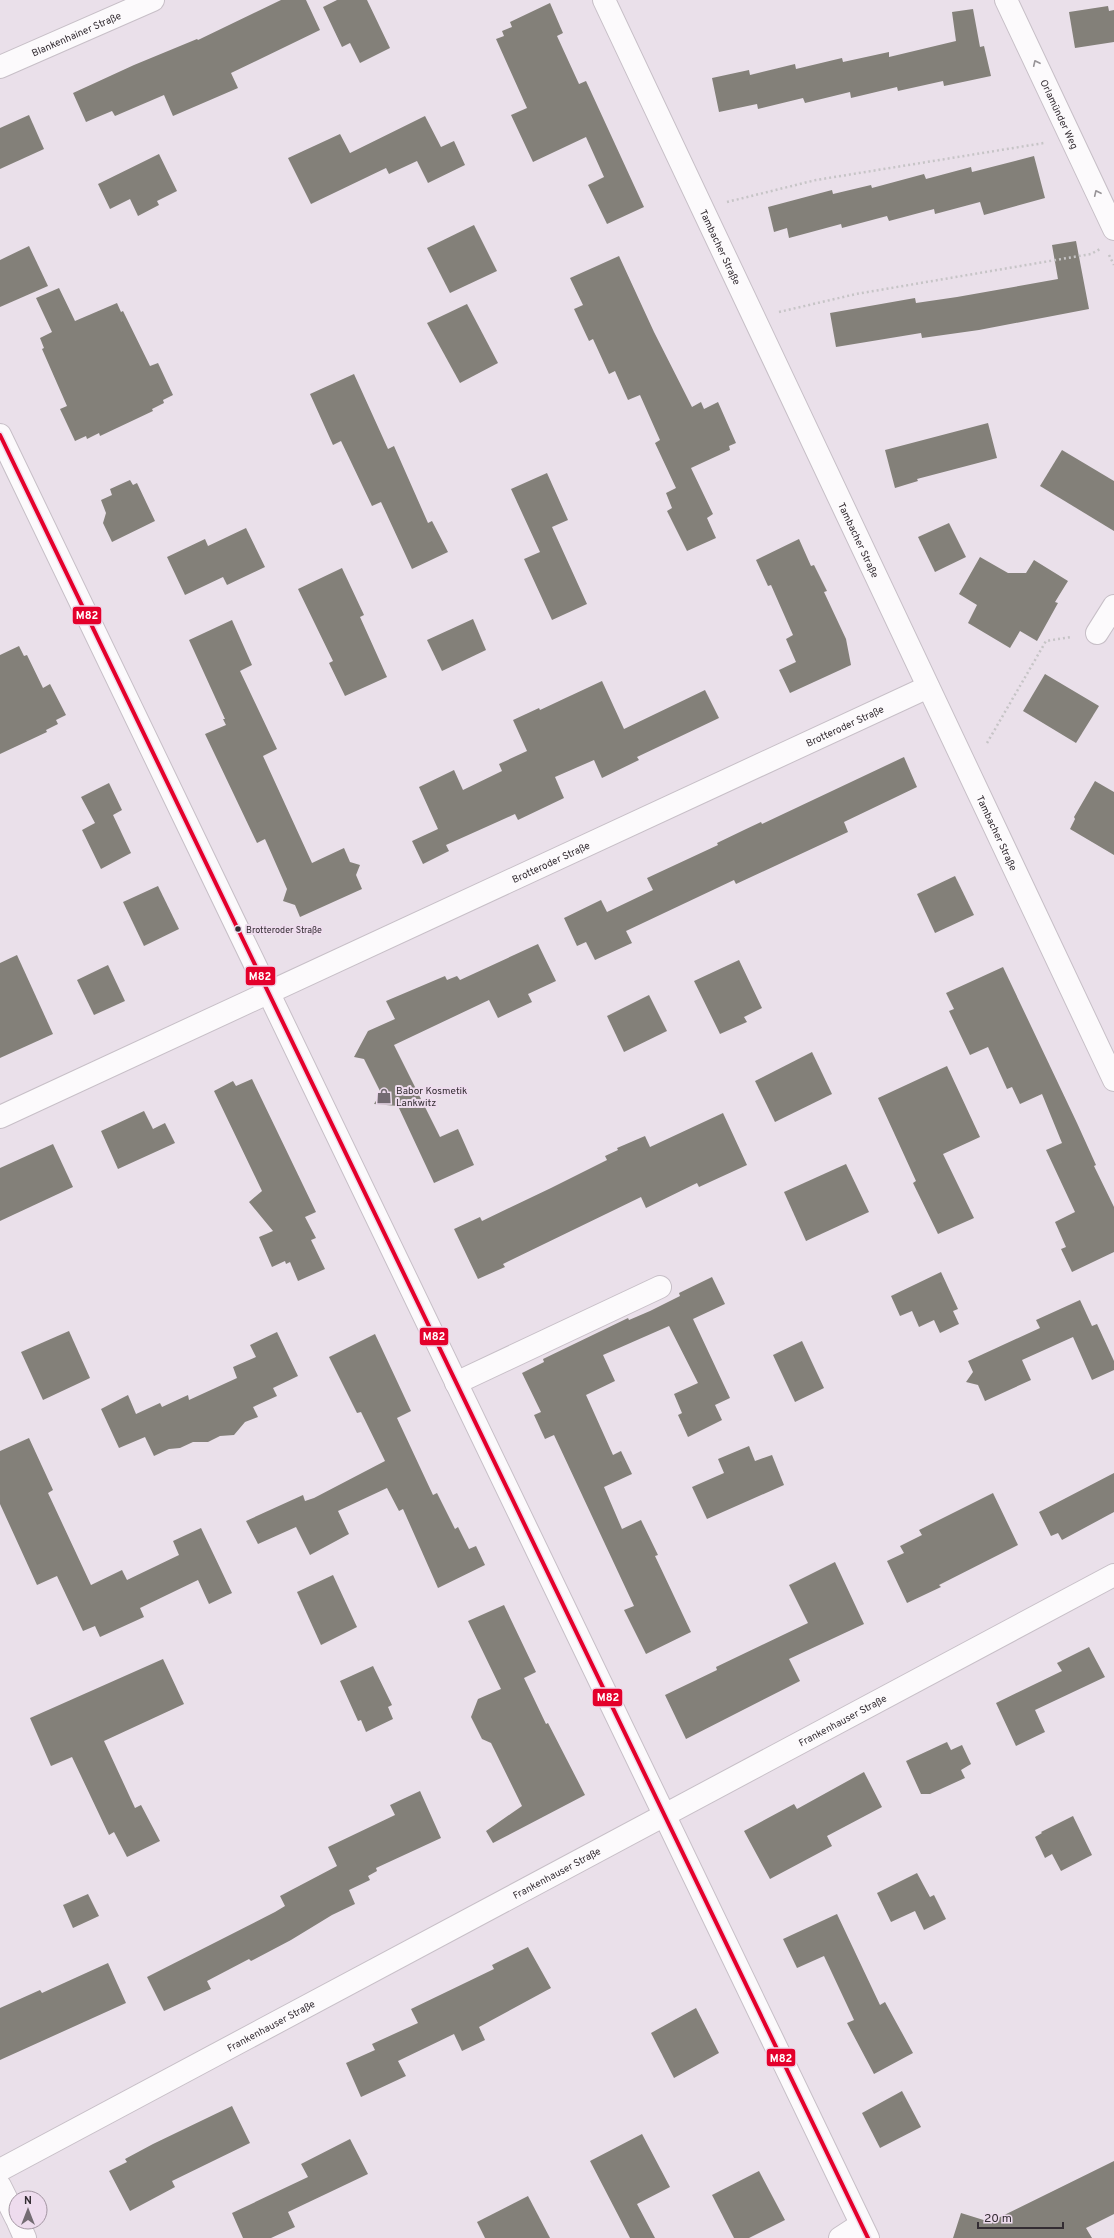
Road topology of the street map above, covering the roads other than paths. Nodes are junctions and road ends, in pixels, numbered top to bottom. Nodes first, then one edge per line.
1 (153, 0) edge
2 (604, 0) edge
3 (1006, 0) edge
4 (0, 67) edge
5 (1110, 238) edge
6 (0, 435) edge
7 (1114, 606) edge
8 (1097, 633) road end
9 (928, 687) junction
10 (268, 993) junction
11 (1114, 1080) edge
12 (0, 1117) edge
13 (660, 1287) dead end
14 (456, 1383) junction
15 (1114, 1575) edge
16 (664, 1815) junction
17 (0, 2170) edge
18 (0, 2186) edge
19 (8, 2202) edge
20 (864, 2232) edge
21 (840, 2238) edge

1 - 4 street, Blankenhainer Straße
2 - 9 street, Tambacher Straße
5 -> 3 street, Orlamünder Weg
6 - 10 street
7 - 8 street
9 - 10 street, Brotteroder Straße
9 - 11 street, Tambacher Straße
10 - 12 street, Brotteroder Straße
10 - 14 street
13 - 14 street
14 - 16 street
15 - 16 street, Frankenhauser Straße
16 - 17 street, Frankenhauser Straße
16 - 20 street
18 - 19 street
20 - 21 street

